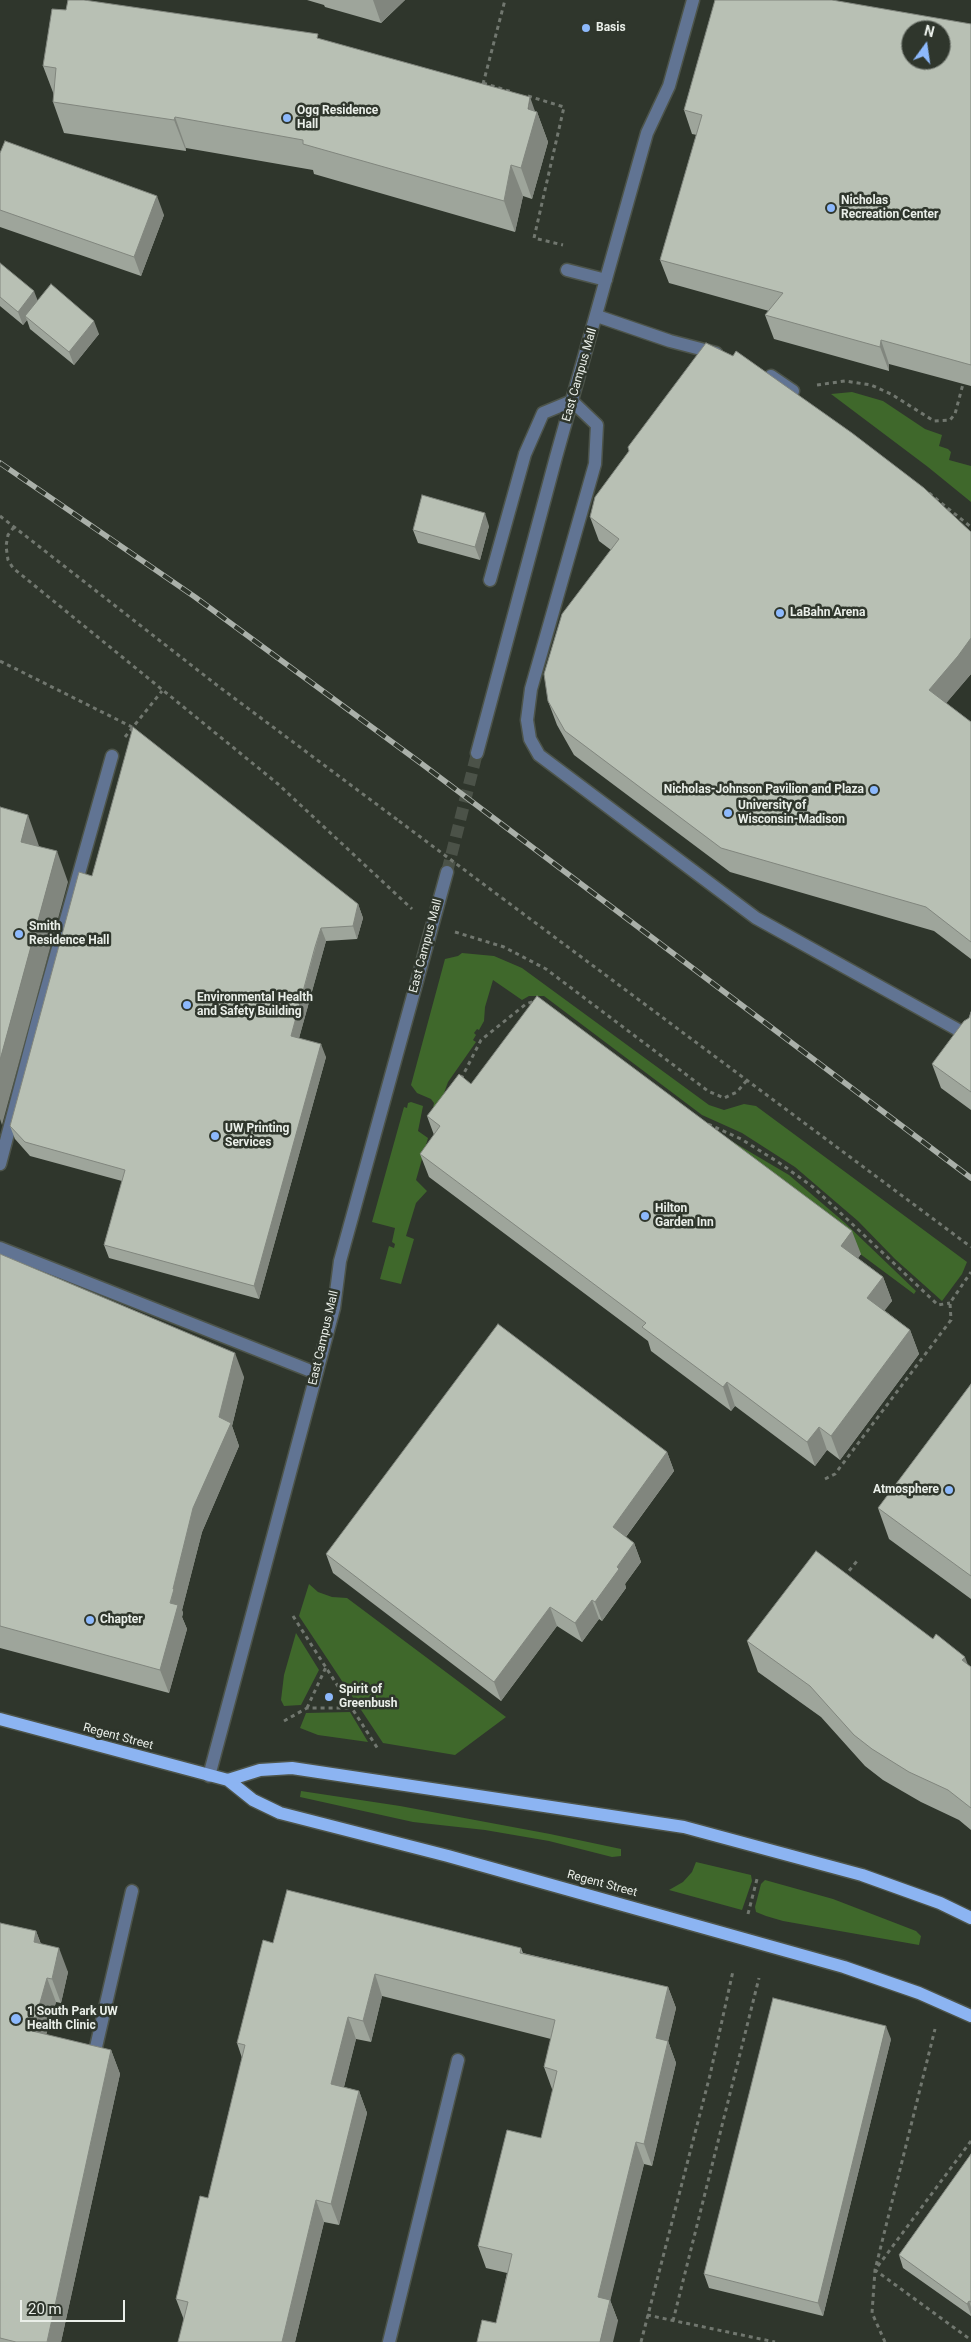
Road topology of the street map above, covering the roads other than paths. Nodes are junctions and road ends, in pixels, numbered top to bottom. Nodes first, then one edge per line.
1 (693, 0) edge
2 (567, 270) dead end
3 (606, 280) junction
4 (597, 316) junction
5 (728, 356) edge
6 (758, 369) edge
7 (793, 391) edge
8 (572, 401) junction
9 (490, 580) dead end
10 (477, 754) tunnel mouth
11 (112, 756) road end
12 (446, 872) tunnel mouth
13 (971, 1037) edge
14 (0, 1164) edge
15 (0, 1248) edge
16 (316, 1373) junction
17 (0, 1719) edge
18 (209, 1776) junction
19 (228, 1780) junction
20 (132, 1891) dead end
21 (971, 1918) edge
22 (971, 2016) edge
23 (93, 2060) edge
24 (458, 2060) dead end
25 (388, 2342) edge

1 - 3 street, East Campus Mall
2 - 3 street
3 - 4 street, East Campus Mall
4 - 5 street
4 - 8 street, East Campus Mall
6 - 7 street
8 - 9 street
8 - 10 street, East Campus Mall
8 - 13 street
11 - 14 street
12 - 16 street, East Campus Mall
15 - 16 street
16 - 18 street, East Campus Mall
17 - 18 main road, Regent Street
18 - 19 main road, Regent Street
19 - 21 main road, Regent Street
19 - 22 main road, Regent Street
20 - 23 street
24 - 25 street

